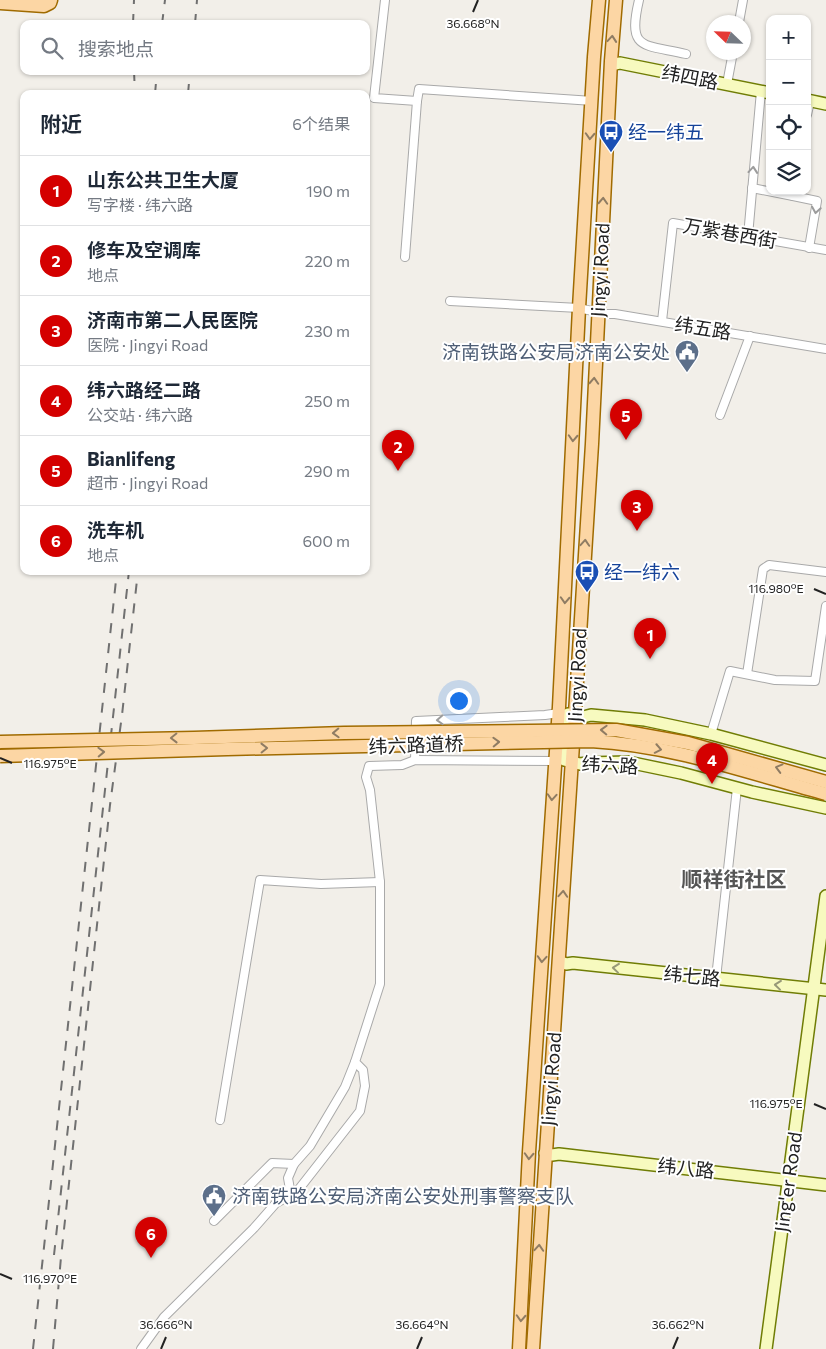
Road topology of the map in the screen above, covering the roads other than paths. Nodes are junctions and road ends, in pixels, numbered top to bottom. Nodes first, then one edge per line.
1 (51, 0) edge
2 (385, 0) edge
3 (600, 0) edge
4 (616, 0) edge
5 (639, 0) edge
6 (743, 0) edge
7 (0, 3) edge
8 (740, 15) edge
9 (686, 54) dead end
10 (732, 60) edge
11 (611, 61) junction
12 (727, 84) junction
13 (765, 92) edge
14 (417, 101) junction
15 (593, 101) junction
16 (811, 102) edge
17 (826, 104) edge
18 (752, 188) junction
19 (766, 190) edge
20 (797, 195) edge
21 (748, 236) junction
22 (809, 248) junction
23 (826, 250) edge
24 (405, 257) dead end
25 (450, 301) dead end
26 (580, 308) junction
27 (598, 311) junction
28 (662, 321) junction
29 (750, 336) junction
30 (826, 349) edge
31 (720, 415) dead end
32 (826, 572) edge
33 (826, 606) edge
34 (747, 674) junction
35 (559, 713) junction
36 (575, 714) junction
37 (711, 734) junction
38 (0, 742) edge
39 (0, 756) edge
40 (415, 760) junction
41 (555, 761) junction
42 (572, 763) junction
43 (826, 765) edge
44 (826, 782) edge
45 (737, 788) junction
46 (826, 794) edge
47 (826, 808) edge
48 (380, 882) junction
49 (826, 896) edge
50 (826, 948) edge
51 (559, 961) junction
52 (716, 978) junction
53 (820, 990) edge
54 (355, 1062) junction
55 (220, 1120) dead end
56 (546, 1153) junction
57 (294, 1164) junction
58 (790, 1180) junction
59 (826, 1185) edge
60 (290, 1195) junction
61 (214, 1221) dead end
62 (141, 1349) edge
63 (519, 1349) edge
64 (533, 1349) edge
65 (766, 1349) edge
66 (771, 1349) edge

1 - 7 main road
2 - 14 street
3 - 15 main road, Jingyi Road
11 -> 4 main road, Jingyi Road
5 - 9 street
6 - 8 street
10 - 12 street
11 - 12 street, 纬四路
27 -> 11 main road, Jingyi Road
12 - 13 street, 纬四路
18 -> 13 street
14 - 15 street
14 - 24 street
15 -> 26 main road, Jingyi Road
16 - 17 street
18 - 19 street
18 - 21 street
20 -> 22 street
21 - 22 street, 万紫巷西街
21 - 28 street, 万紫巷西街
22 - 23 street, 万紫巷西街
25 - 26 street, 纬五路
26 - 27 street, 纬五路
26 -> 35 main road, Jingyi Road
27 - 28 street, 纬五路
36 -> 27 main road, Jingyi Road
28 - 29 street, 纬五路
29 - 30 street, 纬五路
29 - 31 street
32 - 34 street
33 - 34 street
34 - 37 street
35 - 36 street
35 -> 40 street
35 - 41 main road, Jingyi Road
35 - 42 street, 纬六路
36 - 37 street
36 - 42 main road, Jingyi Road
37 - 43 street
44 -> 38 main road, 纬六路道桥, bridge
39 -> 46 main road, 纬六路道桥, bridge
40 - 41 street
40 - 48 street
41 -> 63 main road, Jingyi Road
42 - 45 street, 纬六路
51 -> 42 main road, Jingyi Road
45 - 47 street, 纬六路
45 - 52 street
48 - 54 street
48 - 55 street
49 - 53 street, Jing'er Road
50 - 53 street, Jing'er Road
52 -> 51 street, 纬七路
51 - 56 main road, Jingyi Road
53 -> 52 street, 纬七路
53 - 58 street, Jing'er Road
54 - 57 street
54 - 60 street
56 - 58 street, 纬八路
64 -> 56 main road, Jingyi Road
57 - 60 street
57 - 61 street
58 - 59 street, 纬八路
58 - 65 street, Jing'er Road
58 - 66 street, Jing'er Road
60 - 62 street

